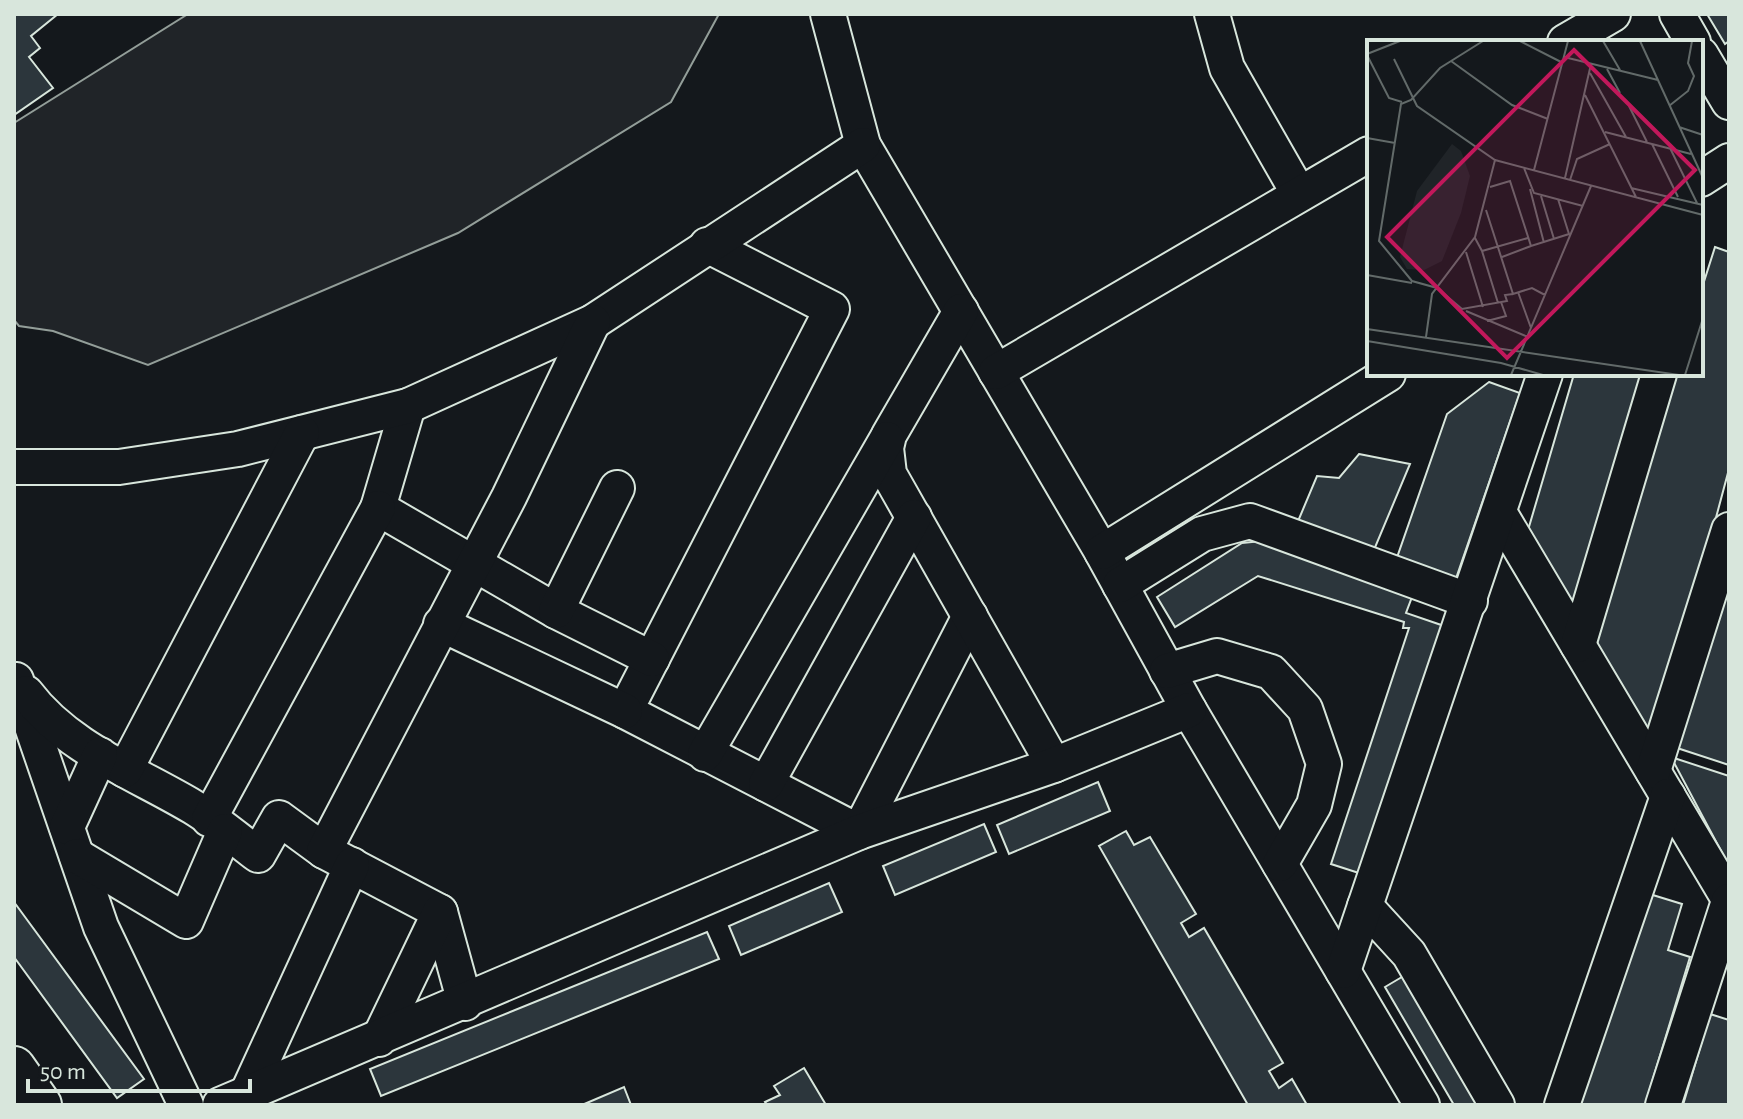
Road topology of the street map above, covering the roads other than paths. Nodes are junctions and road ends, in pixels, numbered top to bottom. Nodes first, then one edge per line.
1 (828, 14) edge
2 (1212, 14) edge
3 (1613, 14) edge
4 (1677, 14) edge
5 (1568, 40) edge
6 (1692, 40) edge
7 (863, 145) junction
8 (1367, 155) edge
9 (1299, 194) junction
10 (707, 245) junction
11 (961, 311) junction
12 (593, 322) junction
13 (996, 372) junction
14 (1385, 376) edge
15 (1544, 376) edge
16 (1658, 376) edge
17 (408, 406) junction
18 (302, 433) junction
19 (889, 435) junction
20 (14, 467) edge
21 (617, 488) dead end
22 (378, 508) junction
23 (1500, 514) junction
24 (914, 517) junction
25 (1729, 530) edge
26 (1102, 552) junction
27 (474, 563) junction
28 (1120, 585) junction
29 (1470, 601) junction
30 (556, 611) junction
31 (970, 616) junction
32 (441, 624) junction
33 (1578, 645) junction
34 (652, 659) junction
35 (15, 670) edge
36 (1167, 671) junction
37 (1189, 710) junction
38 (625, 711) junction
39 (705, 754) junction
40 (112, 762) junction
41 (1054, 765) junction
42 (766, 784) junction
43 (1660, 784) junction
44 (217, 825) junction
45 (859, 832) junction
46 (72, 842) junction
47 (338, 858) junction
48 (1280, 864) junction
49 (1729, 900) edge
50 (1365, 906) junction
51 (440, 912) junction
52 (1343, 971) junction
53 (465, 1003) junction
54 (379, 1039) junction
55 (14, 1068) edge
56 (234, 1099) edge
57 (40, 1105) edge
58 (186, 1105) edge
59 (1422, 1105) edge
60 (1497, 1105) edge
61 (1562, 1105) edge
62 (1663, 1105) edge

1 - 7 street
2 - 9 street
3 - 5 street
4 - 6 street
7 - 10 street
7 - 11 street
8 - 9 street
9 - 13 street
10 - 12 street
10 - 34 street
11 - 13 street
11 - 19 street
12 - 17 street
12 - 27 street
13 - 26 street
14 - 26 street
15 - 23 street
16 - 33 street
17 - 18 street
17 - 22 street
18 - 20 street
18 - 40 street
19 - 24 street
19 - 39 street
21 - 30 street
22 - 27 street
22 - 44 street
23 - 29 street
23 - 33 street
24 - 31 street
24 - 42 street
25 - 43 street
26 - 28 street
27 - 30 street
27 - 32 street
28 - 29 street
28 - 36 street
29 - 50 street
30 - 34 street
31 - 41 street
31 - 45 street
32 - 38 street
32 - 47 street
33 - 43 street
34 - 38 street
35 - 40 street
35 - 46 street
36 - 37 street
36 - 48 street
37 - 41 street
37 - 48 street
38 - 39 street
39 - 42 street
40 - 44 street
40 - 46 street
41 - 45 street
42 - 45 street
43 - 49 street
43 - 61 street
44 - 46 street
44 - 47 street
45 - 53 street
46 - 58 street
47 - 51 street
47 - 56 street
48 - 52 street
49 - 62 street
50 - 52 street
50 - 60 street
51 - 53 street
51 - 54 street
52 - 59 street
53 - 54 street
54 - 56 street
55 - 57 main road

